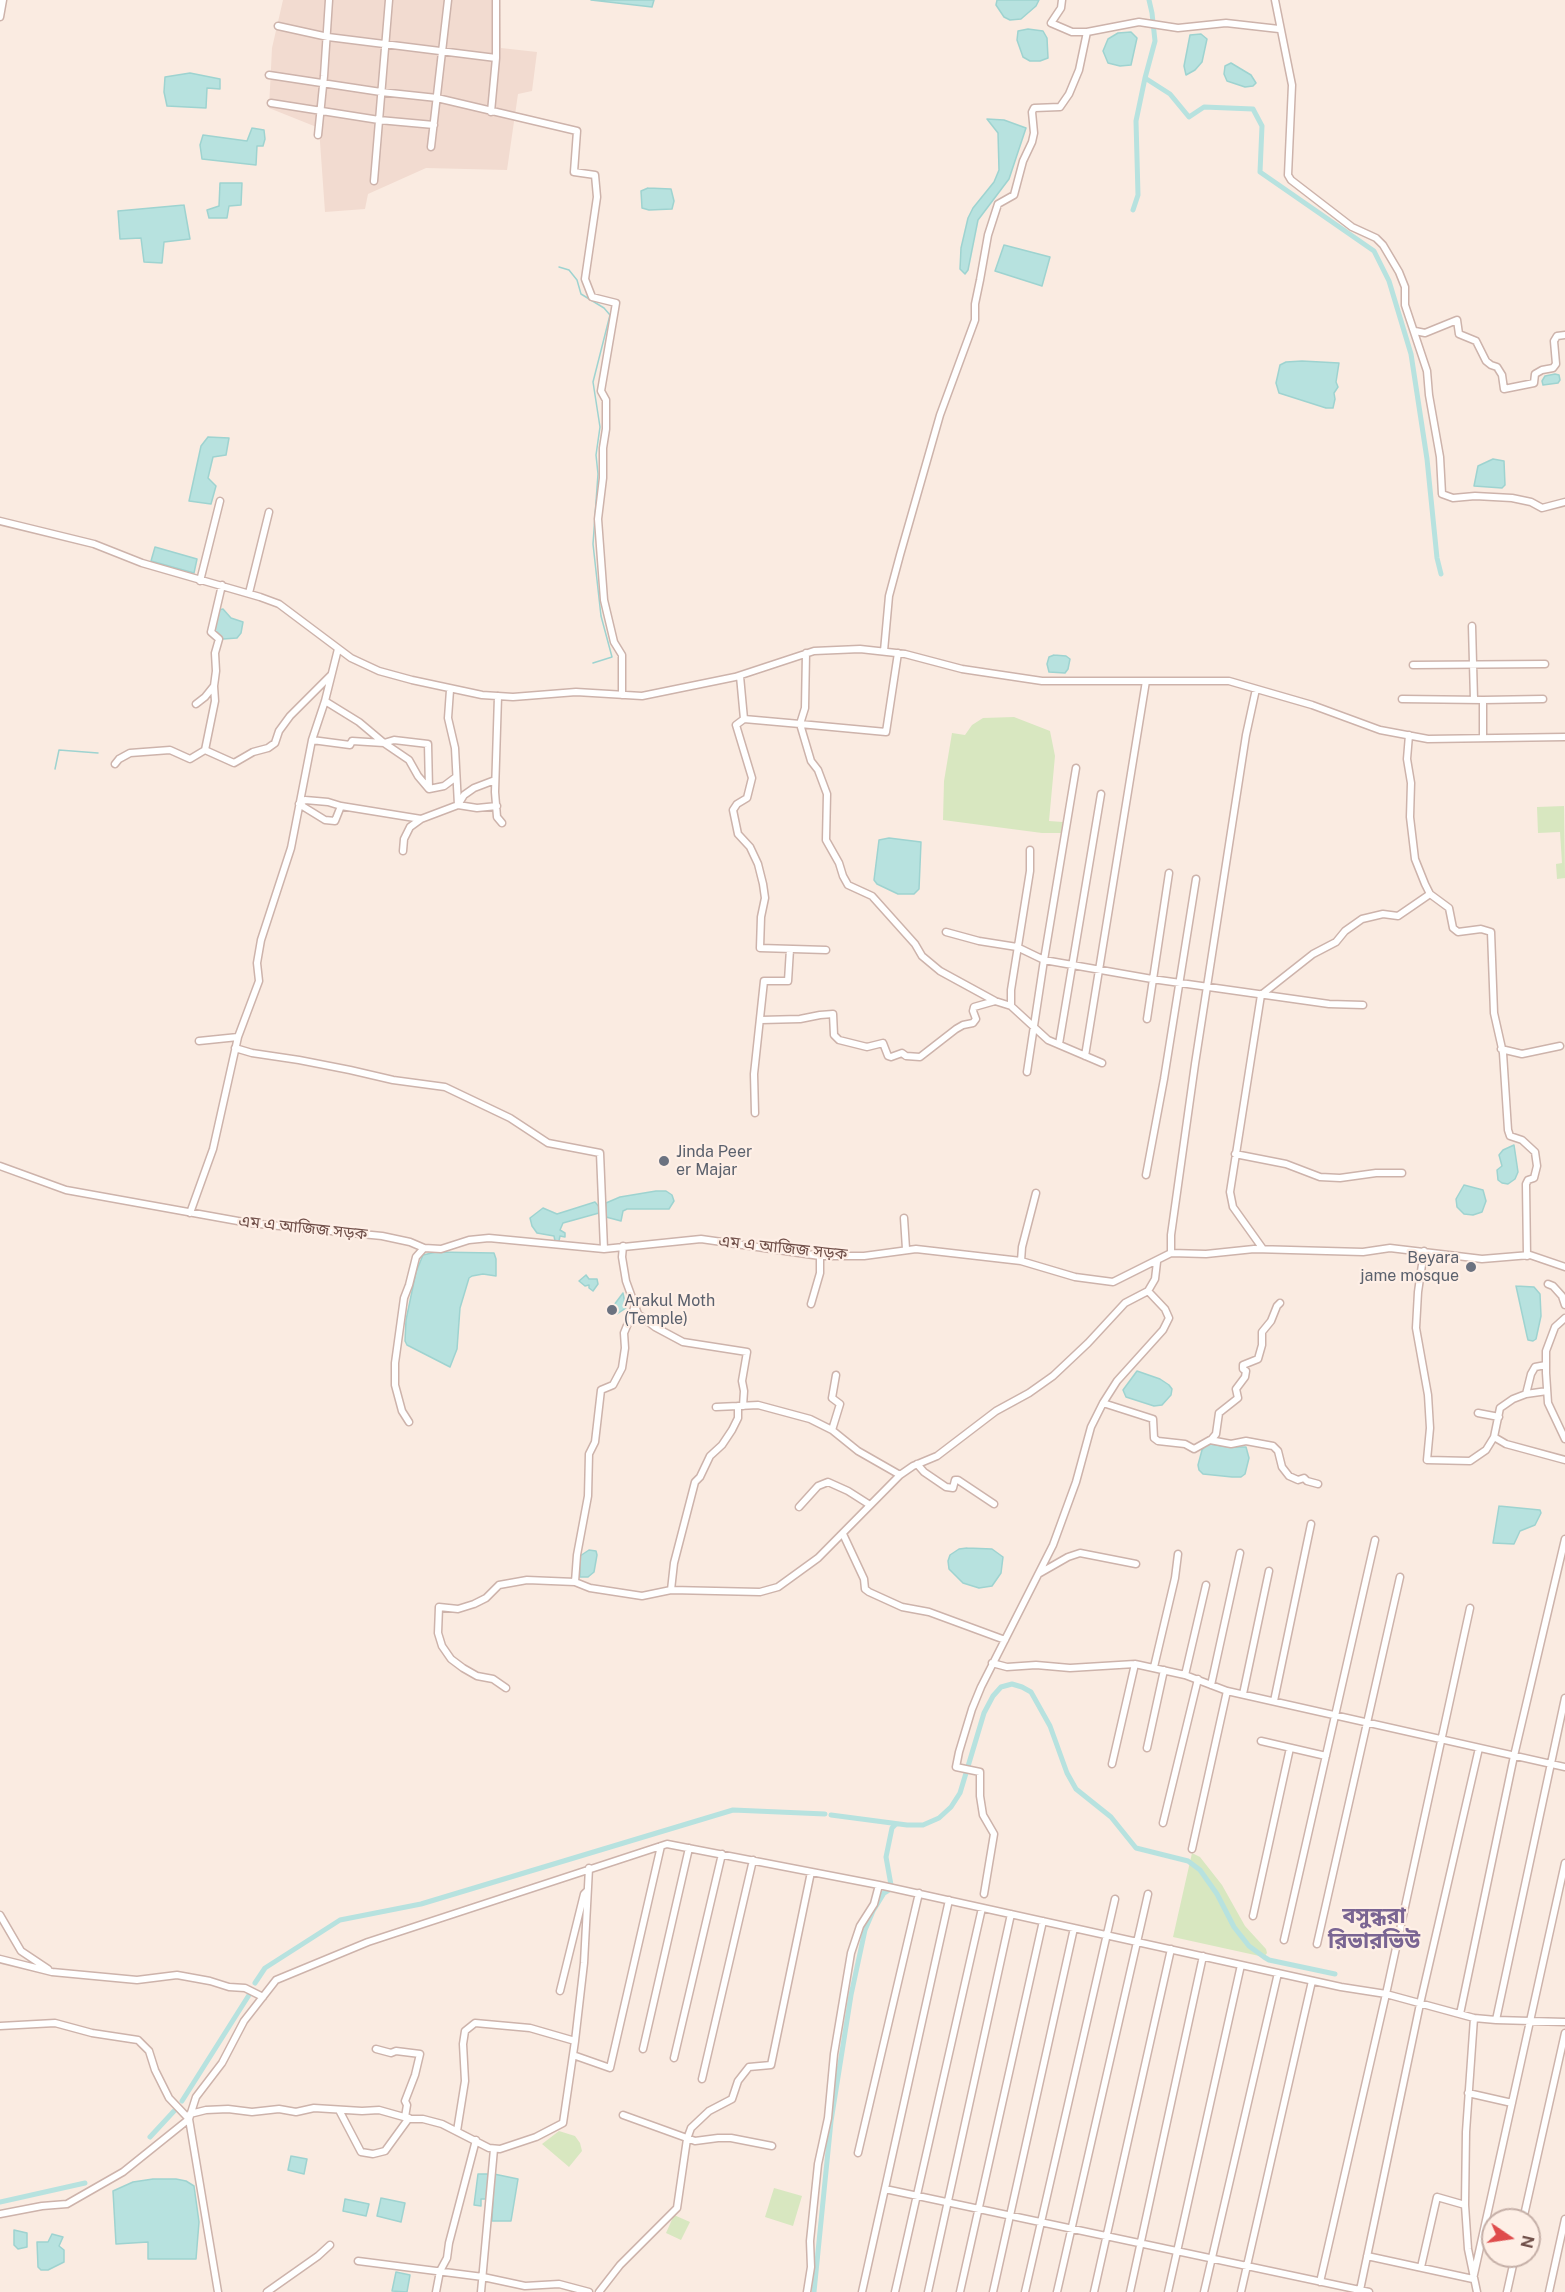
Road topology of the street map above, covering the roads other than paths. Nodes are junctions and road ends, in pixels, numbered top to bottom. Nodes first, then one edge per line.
1 (3, 0) edge
2 (329, 0) edge
3 (389, 0) edge
4 (448, 0) edge
5 (496, 0) edge
6 (1062, 0) edge
7 (1275, 0) edge
8 (0, 17) edge
9 (278, 26) dead end
10 (1280, 29) junction
11 (1087, 32) junction
12 (328, 37) junction
13 (385, 43) junction
14 (442, 51) junction
15 (496, 58) junction
16 (269, 75) dead end
17 (324, 83) junction
18 (381, 92) junction
19 (437, 98) junction
20 (272, 103) dead end
21 (320, 111) junction
22 (491, 112) junction
23 (379, 120) junction
24 (434, 125) junction
25 (318, 135) dead end
26 (431, 147) dead end
27 (374, 181) dead end
28 (1415, 331) junction
29 (1565, 335) edge
30 (220, 501) dead end
31 (1565, 502) edge
32 (269, 512) dead end
33 (0, 520) edge
34 (200, 581) junction
35 (222, 585) junction
36 (249, 593) junction
37 (1472, 626) dead end
38 (338, 649) junction
39 (884, 651) junction
40 (898, 653) junction
41 (806, 654) junction
42 (1473, 664) junction
43 (1545, 664) dead end
44 (1413, 665) dead end
45 (332, 674) junction
46 (740, 676) junction
47 (1146, 681) junction
48 (214, 686) junction
49 (1256, 689) junction
50 (450, 690) junction
51 (622, 695) junction
52 (498, 696) junction
53 (1402, 699) dead end
54 (1543, 699) dead end
55 (1474, 700) junction
56 (1483, 700) junction
57 (325, 701) junction
58 (196, 704) dead end
59 (744, 718) junction
60 (800, 724) junction
61 (1409, 735) junction
62 (1565, 737) edge
63 (1482, 738) junction
64 (312, 741) junction
65 (384, 742) junction
66 (205, 750) junction
67 (116, 764) dead end
68 (1076, 768) dead end
69 (456, 777) junction
70 (495, 780) junction
71 (429, 789) junction
72 (1101, 794) dead end
73 (299, 804) junction
74 (458, 805) junction
75 (340, 806) junction
76 (496, 806) junction
77 (421, 819) junction
78 (502, 823) dead end
79 (1030, 850) dead end
80 (403, 851) dead end
81 (1169, 873) dead end
82 (1196, 879) dead end
83 (1430, 894) junction
84 (946, 932) dead end
85 (1017, 947) junction
86 (790, 950) junction
87 (826, 950) dead end
88 (1044, 960) junction
89 (1072, 964) junction
90 (1099, 968) junction
91 (1152, 979) junction
92 (1180, 982) junction
93 (1207, 986) junction
94 (1261, 995) junction
95 (994, 1000) junction
96 (1363, 1005) dead end
97 (1011, 1006) junction
98 (1147, 1019) dead end
99 (761, 1020) junction
100 (1034, 1028) junction
101 (238, 1037) junction
102 (199, 1041) dead end
103 (1059, 1044) junction
104 (1560, 1046) dead end
105 (235, 1048) junction
106 (1502, 1049) junction
107 (1086, 1056) junction
108 (1102, 1063) dead end
109 (1027, 1072) dead end
110 (755, 1113) dead end
111 (1235, 1154) junction
112 (0, 1166) edge
113 (1402, 1173) dead end
114 (1146, 1175) dead end
115 (1036, 1193) dead end
116 (190, 1213) junction
117 (903, 1218) dead end
118 (624, 1246) junction
119 (424, 1248) junction
120 (604, 1249) junction
121 (1263, 1249) junction
122 (906, 1250) junction
123 (1424, 1251) junction
124 (1171, 1253) junction
125 (820, 1256) junction
126 (1527, 1256) junction
127 (1021, 1261) junction
128 (1157, 1262) junction
129 (1565, 1268) edge
130 (1548, 1284) dead end
131 (1148, 1291) junction
132 (1280, 1303) dead end
133 (811, 1304) dead end
134 (1565, 1305) edge
135 (636, 1306) junction
136 (1565, 1318) edge
137 (1546, 1365) junction
138 (837, 1375) dead end
139 (1547, 1391) junction
140 (1526, 1394) junction
141 (1103, 1403) junction
142 (741, 1406) junction
143 (716, 1407) dead end
144 (1478, 1413) dead end
145 (1499, 1417) junction
146 (409, 1422) dead end
147 (832, 1430) junction
148 (1494, 1437) junction
149 (1565, 1439) edge
150 (1211, 1440) junction
151 (1565, 1460) edge
152 (917, 1464) junction
153 (900, 1475) junction
154 (1318, 1484) dead end
155 (870, 1504) junction
156 (994, 1504) dead end
157 (799, 1507) dead end
158 (1311, 1524) dead end
159 (843, 1534) junction
160 (1565, 1539) edge
161 (1375, 1540) dead end
162 (1240, 1553) dead end
163 (1178, 1554) dead end
164 (1136, 1564) dead end
165 (1269, 1571) dead end
166 (1040, 1573) junction
167 (1400, 1577) dead end
168 (575, 1582) junction
169 (1206, 1585) dead end
170 (670, 1590) junction
171 (1470, 1608) dead end
172 (1005, 1640) junction
173 (992, 1663) junction
174 (1135, 1664) junction
175 (1154, 1667) junction
176 (1164, 1670) junction
177 (1185, 1675) junction
178 (1198, 1679) junction
179 (1211, 1685) junction
180 (506, 1688) dead end
181 (1227, 1690) junction
182 (1243, 1694) junction
183 (1565, 1698) edge
184 (1274, 1701) junction
185 (1335, 1715) junction
186 (1367, 1722) junction
187 (1442, 1739) junction
188 (1261, 1742) dead end
189 (1147, 1748) dead end
190 (1290, 1748) junction
191 (1479, 1748) junction
192 (1326, 1756) junction
193 (1514, 1756) junction
194 (1550, 1763) junction
195 (1112, 1764) dead end
196 (1565, 1767) edge
197 (1163, 1823) dead end
198 (661, 1846) junction
199 (689, 1848) junction
200 (1192, 1850) dead end
201 (722, 1854) junction
202 (753, 1860) junction
203 (1565, 1863) edge
204 (589, 1868) junction
205 (812, 1872) junction
206 (879, 1885) junction
207 (587, 1891) junction
208 (919, 1893) junction
209 (984, 1894) dead end
210 (1149, 1894) dead end
211 (1115, 1899) dead end
212 (949, 1900) junction
213 (982, 1908) junction
214 (1011, 1914) junction
215 (0, 1915) edge
216 (1253, 1916) dead end
217 (1044, 1921) junction
218 (1074, 1928) junction
219 (1106, 1935) junction
220 (1284, 1940) dead end
221 (1138, 1942) junction
222 (1317, 1944) dead end
223 (1171, 1949) junction
224 (1203, 1956) junction
225 (0, 1959) edge
226 (1241, 1965) junction
227 (52, 1972) junction
228 (1278, 1973) junction
229 (1312, 1981) junction
230 (560, 1991) dead end
231 (1386, 1994) junction
232 (263, 1997) junction
233 (1420, 2004) junction
234 (1460, 2014) junction
235 (1474, 2018) junction
236 (1496, 2020) junction
237 (1531, 2022) junction
238 (1565, 2022) edge
239 (0, 2026) edge
240 (1565, 2033) edge
241 (576, 2041) junction
242 (376, 2049) dead end
243 (643, 2049) dead end
244 (573, 2055) junction
245 (674, 2058) dead end
246 (702, 2079) dead end
247 (1468, 2093) junction
248 (1512, 2103) junction
249 (339, 2110) junction
250 (623, 2115) dead end
251 (190, 2117) junction
252 (407, 2118) junction
253 (457, 2131) junction
254 (687, 2139) junction
255 (476, 2140) junction
256 (772, 2146) dead end
257 (494, 2149) junction
258 (858, 2153) dead end
259 (885, 2189) junction
260 (916, 2195) junction
261 (948, 2202) junction
262 (1465, 2205) junction
263 (978, 2208) junction
264 (1526, 2208) edge
265 (0, 2214) edge
266 (1010, 2215) junction
267 (1565, 2219) edge
268 (1041, 2222) junction
269 (1071, 2228) junction
270 (1106, 2236) junction
271 (1141, 2243) junction
272 (330, 2245) dead end
273 (1177, 2251) junction
274 (1367, 2256) junction
275 (1212, 2258) junction
276 (358, 2261) dead end
277 (1247, 2266) junction
278 (1421, 2267) junction
279 (1512, 2268) edge
280 (440, 2271) junction
281 (483, 2277) junction
282 (1473, 2279) junction
283 (1320, 2282) junction
284 (1359, 2290) junction
285 (218, 2292) edge
286 (267, 2292) edge
287 (436, 2292) edge
288 (481, 2292) edge
289 (589, 2292) edge
290 (599, 2292) edge
291 (807, 2292) edge
292 (862, 2292) edge
293 (895, 2292) edge
294 (928, 2292) edge
295 (960, 2292) edge
296 (993, 2292) edge
297 (1025, 2292) edge
298 (1057, 2292) edge
299 (1094, 2292) edge
300 (1130, 2292) edge
301 (1168, 2292) edge
302 (1204, 2292) edge
303 (1241, 2292) edge
304 (1369, 2292) edge
305 (1477, 2292) edge
306 (1507, 2292) edge
307 (1549, 2292) edge

1 - 8 street
2 - 12 street
3 - 13 street
4 - 14 street
5 - 15 street
6 - 11 street
7 - 10 street
9 - 12 street
10 - 11 street
10 - 28 street
11 - 39 street
12 - 13 street
12 - 17 street
13 - 14 street
13 - 18 street
14 - 15 street
14 - 19 street
15 - 22 street
16 - 17 street
17 - 18 street
17 - 21 street
18 - 19 street
18 - 23 street
19 - 22 street
19 - 24 street
20 - 21 street
21 - 23 street
21 - 25 street
22 - 51 street
23 - 24 street
23 - 27 street
24 - 26 street
28 - 29 street
28 - 31 street
30 - 34 street
32 - 36 street
33 - 34 street
34 - 35 street
35 - 36 street
35 - 48 street
36 - 38 street
37 - 42 street
38 - 45 street
38 - 50 street
39 - 40 street
39 - 41 street
40 - 47 street
40 - 60 street
41 - 46 street
41 - 60 street
42 - 43 street
42 - 44 street
42 - 55 street
45 - 57 street
45 - 66 street
46 - 51 street
46 - 59 street
47 - 49 street
47 - 90 street
48 - 58 street
48 - 66 street
49 - 61 street
49 - 93 street
50 - 52 street
50 - 69 street
51 - 52 street
52 - 70 street
53 - 55 street
54 - 56 street
55 - 56 street
56 - 63 street
57 - 64 street
57 - 65 street
59 - 60 street
59 - 86 street
60 - 95 street
61 - 63 street
61 - 83 street
62 - 63 street
64 - 65 street
64 - 73 street
65 - 71 street
65 - 71 street
66 - 67 street
68 - 88 street
69 - 71 street
69 - 74 street
70 - 74 street
70 - 76 street
72 - 89 street
73 - 75 street
73 - 75 street
73 - 101 street
74 - 76 street
74 - 77 street
75 - 77 street
76 - 78 street
77 - 80 street
79 - 85 street
81 - 91 street
82 - 92 street
83 - 94 street
83 - 106 street
84 - 85 street
85 - 88 street
85 - 97 street
86 - 87 street
86 - 99 street
88 - 89 street
88 - 100 street
89 - 90 street
89 - 103 street
90 - 91 street
90 - 107 street
91 - 92 street
91 - 98 street
92 - 93 street
92 - 114 street
93 - 94 street
93 - 124 street
94 - 96 street
94 - 111 street
95 - 97 street
95 - 99 street
97 - 100 street
99 - 110 street
100 - 103 street
100 - 109 street
101 - 102 street
101 - 105 street
103 - 107 street
104 - 106 street
105 - 116 street
105 - 120 street
106 - 126 street
107 - 108 street
111 - 113 street
111 - 121 street
112 - 116 street, এম এ আজিজ সড়ক
115 - 127 street
116 - 119 street, এম এ আজিজ সড়ক
117 - 122 street
118 - 120 street, এম এ আজিজ সড়ক
118 - 125 street, এম এ আজিজ সড়ক
118 - 135 street
119 - 120 street, এম এ আজিজ সড়ক
119 - 146 street
121 - 123 street
121 - 124 street
122 - 125 street, এম এ আজিজ সড়ক
122 - 127 street, এম এ আজিজ সড়ক
123 - 126 street
123 - 148 street
124 - 128 street, এম এ আজিজ সড়ক
125 - 133 street
126 - 129 street
127 - 128 street, এম এ আজিজ সড়ক
128 - 131 street
130 - 134 street
131 - 141 street
131 - 152 street
132 - 150 street
135 - 142 street
135 - 168 street
136 - 137 street
137 - 139 street
137 - 140 street
138 - 147 street
139 - 140 street
139 - 149 street
140 - 145 street
141 - 150 street
141 - 166 street
142 - 143 street
142 - 147 street
142 - 170 street
144 - 145 street
145 - 148 street
147 - 153 street
148 - 151 street
150 - 154 street
152 - 153 street
152 - 156 street
153 - 155 street
155 - 157 street
155 - 159 street
158 - 184 street
159 - 170 street
159 - 172 street
160 - 193 street
161 - 185 street
162 - 179 street
163 - 175 street
164 - 166 street
165 - 182 street
166 - 172 street
167 - 186 street
168 - 170 street
168 - 180 street
169 - 177 street
171 - 187 street
172 - 173 street
173 - 174 street
173 - 209 street
174 - 175 street
174 - 195 street
175 - 176 street
176 - 177 street
176 - 189 street
177 - 178 street
178 - 179 street
178 - 197 street
179 - 181 street
181 - 182 street
181 - 200 street
182 - 184 street
183 - 194 street
184 - 185 street
185 - 186 street
185 - 192 street
186 - 187 street
186 - 222 street
187 - 191 street
187 - 231 street
188 - 190 street
190 - 192 street
190 - 216 street
191 - 193 street
191 - 233 street
192 - 220 street
193 - 194 street
193 - 234 street
194 - 196 street
194 - 236 street
198 - 199 street
198 - 204 street
198 - 244 street
199 - 201 street
199 - 243 street
201 - 202 street
201 - 245 street
202 - 205 street
202 - 246 street
203 - 237 street
204 - 207 street
204 - 232 street
205 - 206 street
205 - 254 street
206 - 208 street
206 - 291 street
207 - 230 street
207 - 241 street
208 - 212 street
208 - 258 street
210 - 221 street
211 - 219 street
212 - 213 street
212 - 259 street
213 - 214 street
213 - 260 street
214 - 217 street
214 - 261 street
215 - 227 street
217 - 218 street
217 - 263 street
218 - 219 street
218 - 266 street
219 - 221 street
219 - 268 street
221 - 223 street
221 - 269 street
223 - 224 street
223 - 270 street
224 - 226 street
224 - 271 street
225 - 227 street
226 - 228 street
226 - 273 street
227 - 232 street
228 - 229 street
228 - 275 street
229 - 231 street
229 - 277 street
231 - 233 street
231 - 283 street
232 - 251 street
233 - 234 street
233 - 274 street
234 - 235 street
235 - 236 street
235 - 247 street
236 - 237 street
237 - 238 street
237 - 248 street
239 - 251 street
240 - 264 street
241 - 244 street
241 - 253 street
242 - 252 street
244 - 257 street
247 - 248 street
247 - 262 street
248 - 282 street
249 - 251 street
249 - 252 street
249 - 252 street
250 - 254 street
251 - 265 street
251 - 285 street
252 - 253 street
253 - 255 street
254 - 256 street
254 - 290 street
255 - 257 street
255 - 280 street
257 - 281 street
259 - 260 street
259 - 292 street
260 - 261 street
260 - 293 street
261 - 263 street
261 - 294 street
262 - 278 street
262 - 282 street
263 - 266 street
263 - 295 street
266 - 268 street
266 - 296 street
267 - 307 street
268 - 269 street
268 - 297 street
269 - 270 street
269 - 298 street
270 - 271 street
270 - 299 street
271 - 273 street
271 - 300 street
272 - 286 street
273 - 275 street
273 - 301 street
274 - 278 street
274 - 284 street
275 - 277 street
275 - 302 street
276 - 280 street
277 - 283 street
277 - 303 street
278 - 282 street
279 - 306 street
280 - 281 street
280 - 287 street
281 - 288 street
281 - 289 street
282 - 305 street
283 - 284 street
284 - 304 street

